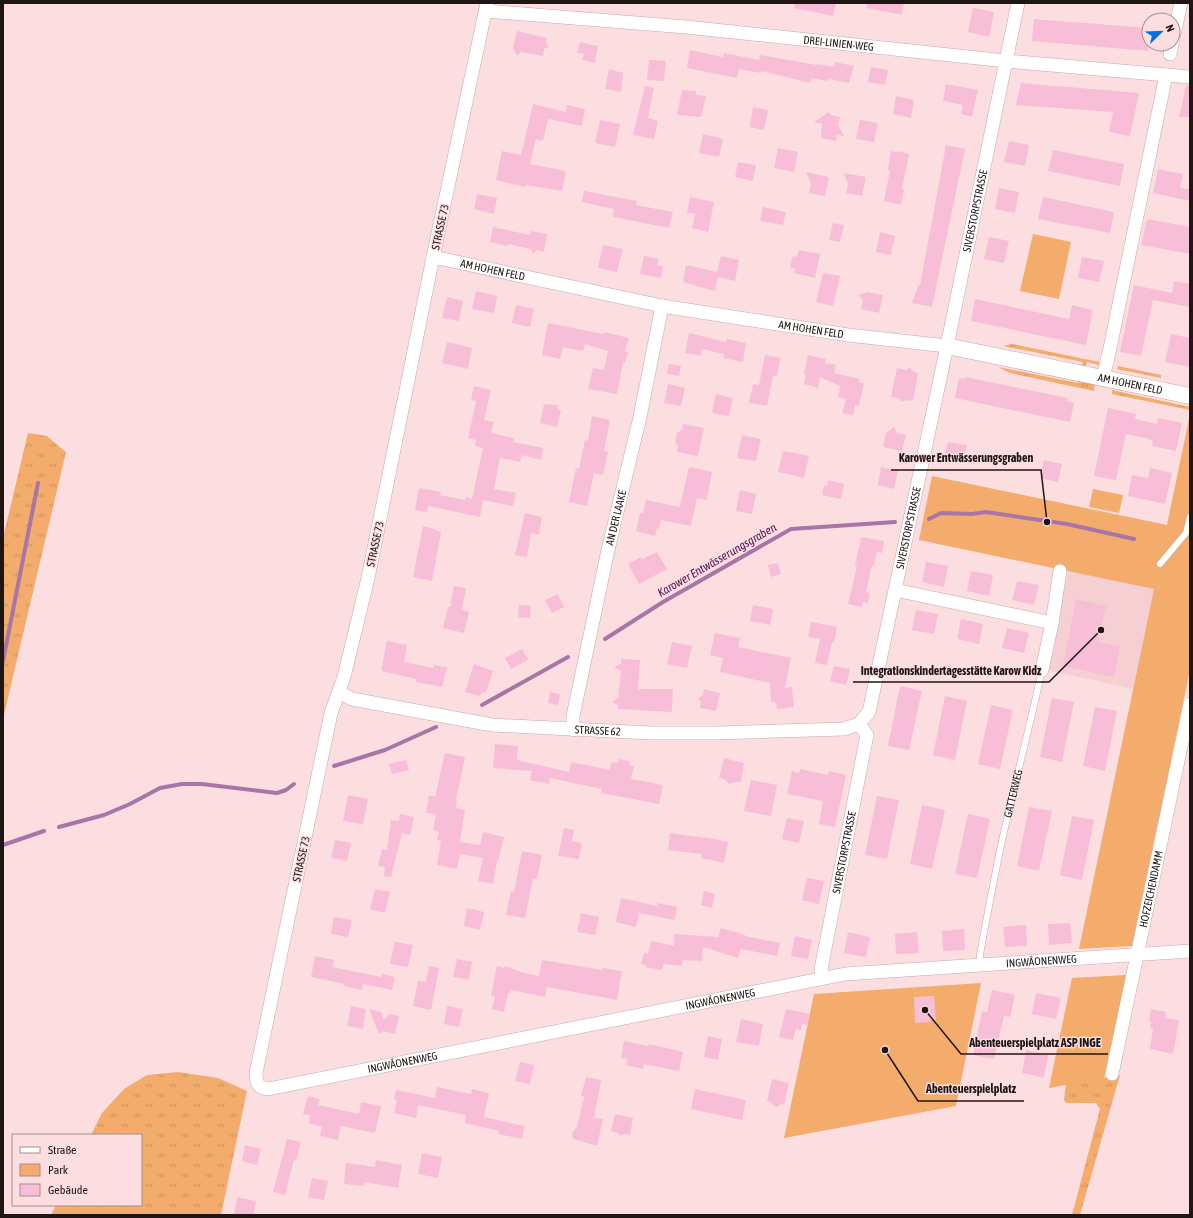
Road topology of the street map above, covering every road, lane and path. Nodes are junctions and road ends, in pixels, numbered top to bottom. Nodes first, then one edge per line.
1 (1018, 3) edge
2 (487, 7) edge
3 (1006, 61) junction
4 (1166, 75) junction
5 (1190, 77) edge
6 (433, 257) junction
7 (662, 306) junction
8 (947, 346) junction
9 (1103, 378) junction
10 (1190, 396) edge
11 (1190, 517) edge
12 (1160, 564) dead end
13 (1060, 571) dead end
14 (895, 590) junction
15 (1052, 623) junction
16 (1042, 670) joint
17 (339, 692) junction
18 (1190, 704) edge
19 (859, 724) junction
20 (573, 730) junction
21 (1190, 951) edge
22 (1137, 954) junction
23 (980, 965) junction
24 (823, 978) junction
25 (1112, 1074) dead end
26 (257, 1083) joint

1 - 3 street, SIVERSTORPSTRASSE
2 - 3 street, DREI-LINIEN-WEG
2 - 6 street, STRASSE 73
3 - 4 street, DREI-LINIEN-WEG
3 - 8 street, SIVERSTORPSTRASSE
4 - 5 street, DREI-LINIEN-WEG
4 - 9 street
6 - 7 street, AM HOHEN FELD
6 - 17 street, STRASSE 73
7 - 8 street, AM HOHEN FELD
7 - 20 street, AN DER LAAKE
8 - 9 street, AM HOHEN FELD
8 - 14 street, SIVERSTORPSTRASSE
9 - 10 street, AM HOHEN FELD
11 - 12 lane
13 - 15 street, GATTERWEG
14 - 15 street
14 - 19 street, SIVERSTORPSTRASSE
15 - 16 street, GATTERWEG
16 - 23 lane, GATTERWEG
17 - 20 street, STRASSE 62
17 - 26 street, STRASSE 73
18 - 22 street, HOFZEICHENDAMM
19 - 20 street, STRASSE 62
19 - 24 street, SIVERSTORPSTRASSE
21 - 22 street, INGWÄONENWEG
22 - 23 street, INGWÄONENWEG
22 - 25 street, HOFZEICHENDAMM
23 - 24 street, INGWÄONENWEG
24 - 26 street, INGWÄONENWEG

